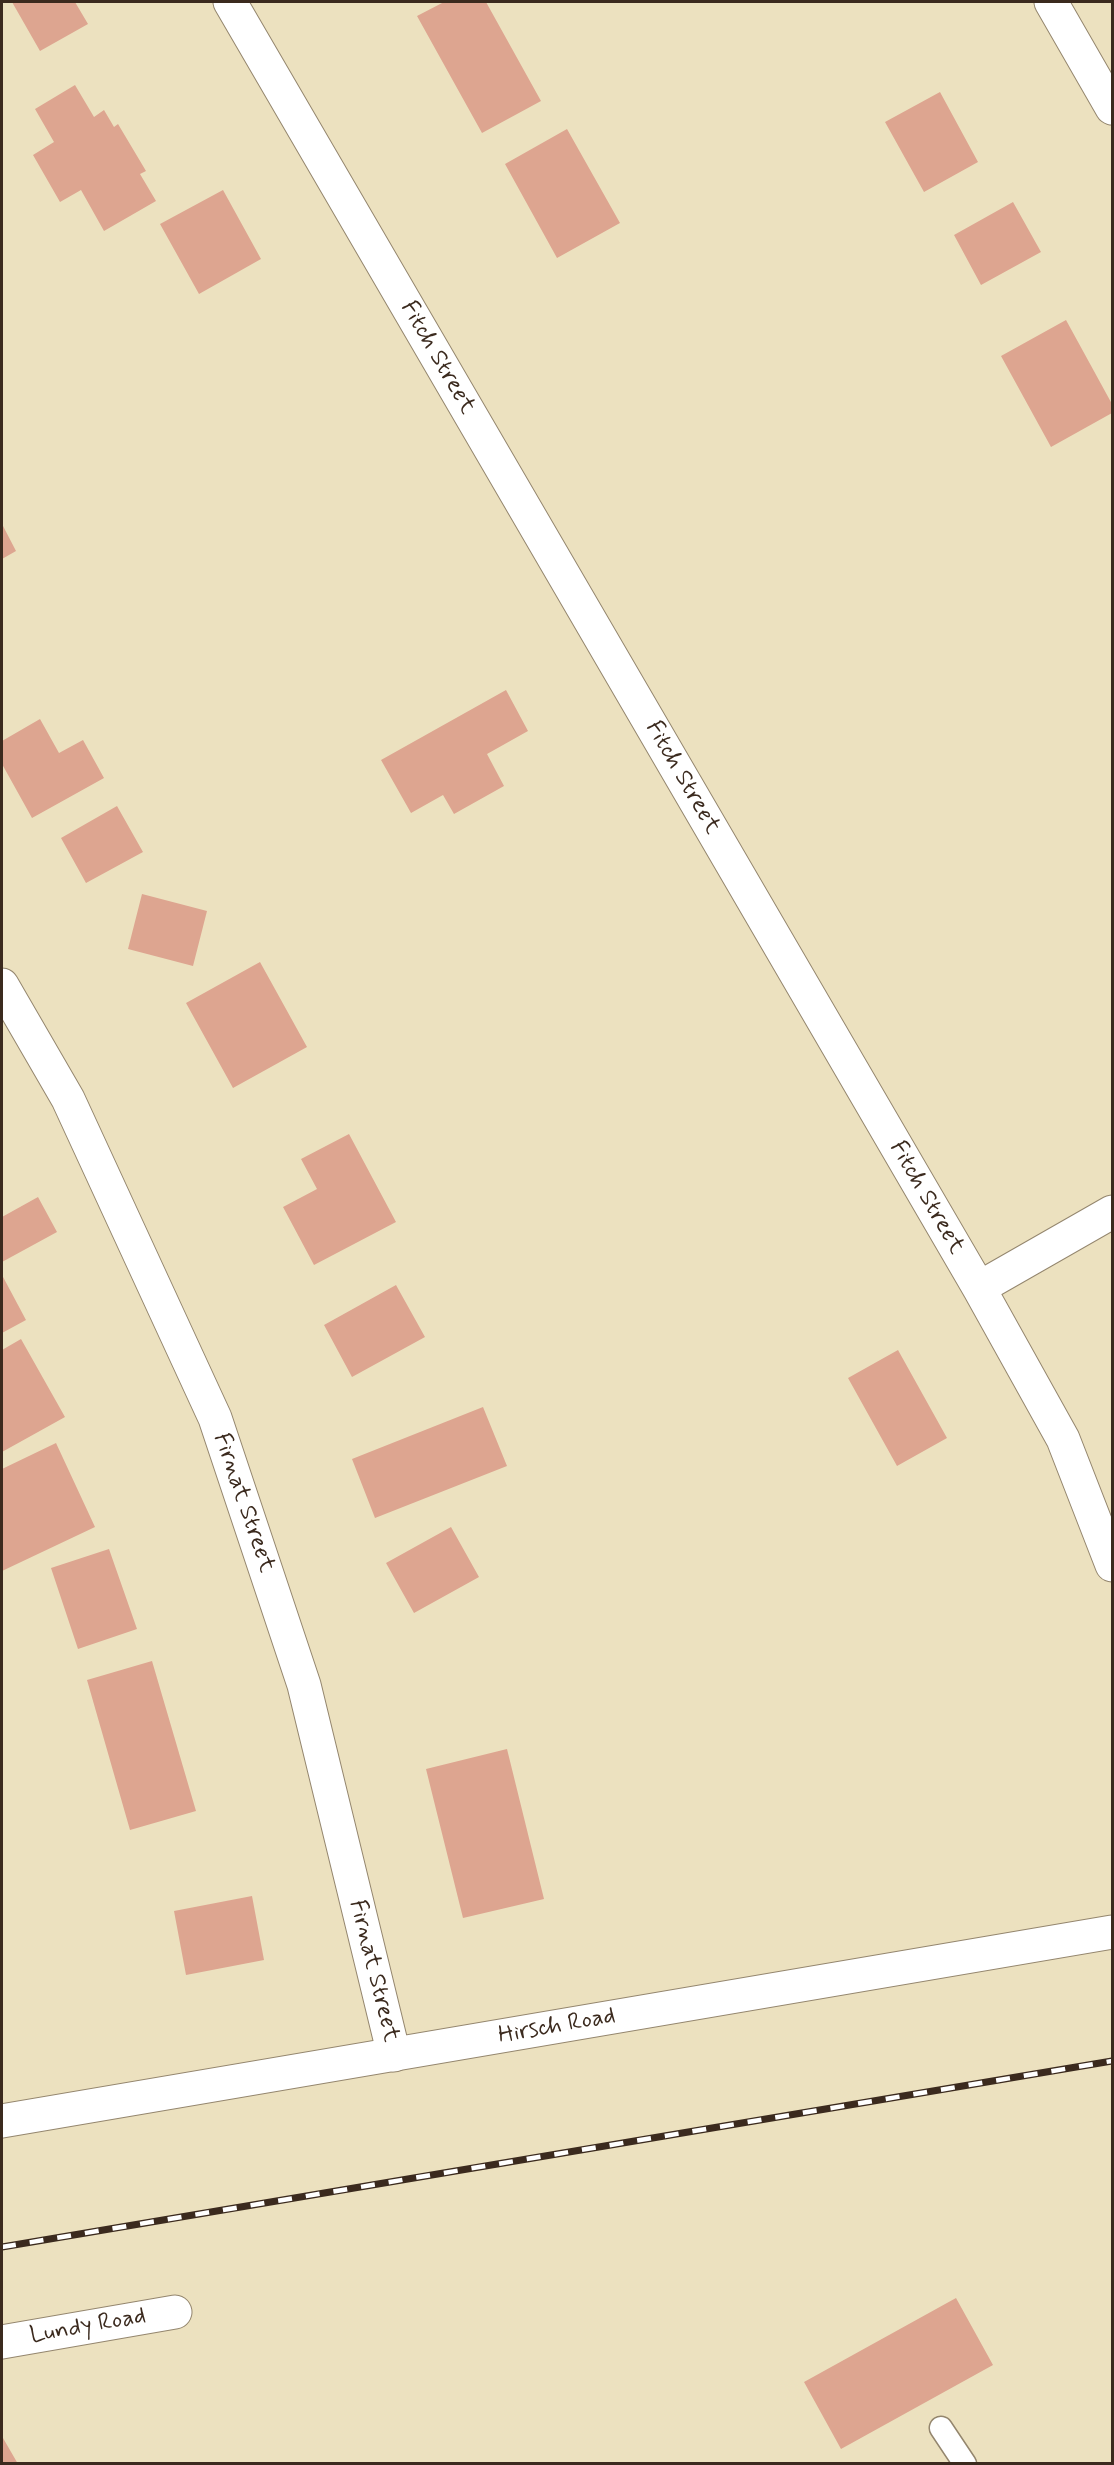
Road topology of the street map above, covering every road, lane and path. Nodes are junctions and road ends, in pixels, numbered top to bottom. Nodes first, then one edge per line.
1 (230, 2) edge
2 (1051, 2) edge
3 (1113, 108) edge
4 (2, 985) edge
5 (1113, 1212) edge
6 (979, 1288) junction
7 (1113, 1565) edge
8 (1113, 1932) edge
9 (394, 2055) junction
10 (2, 2121) edge
11 (175, 2312) dead end
12 (2, 2342) edge
13 (941, 2428) dead end
14 (965, 2463) edge

1 - 6 street, Fitch Street
2 - 3 street
4 - 9 street, Firnat Street
5 - 6 street
6 - 7 street, Fitch Street
8 - 9 street, Hirsch Road
9 - 10 street, Hirsch Road
11 - 12 street, Lundy Road
13 - 14 lane

